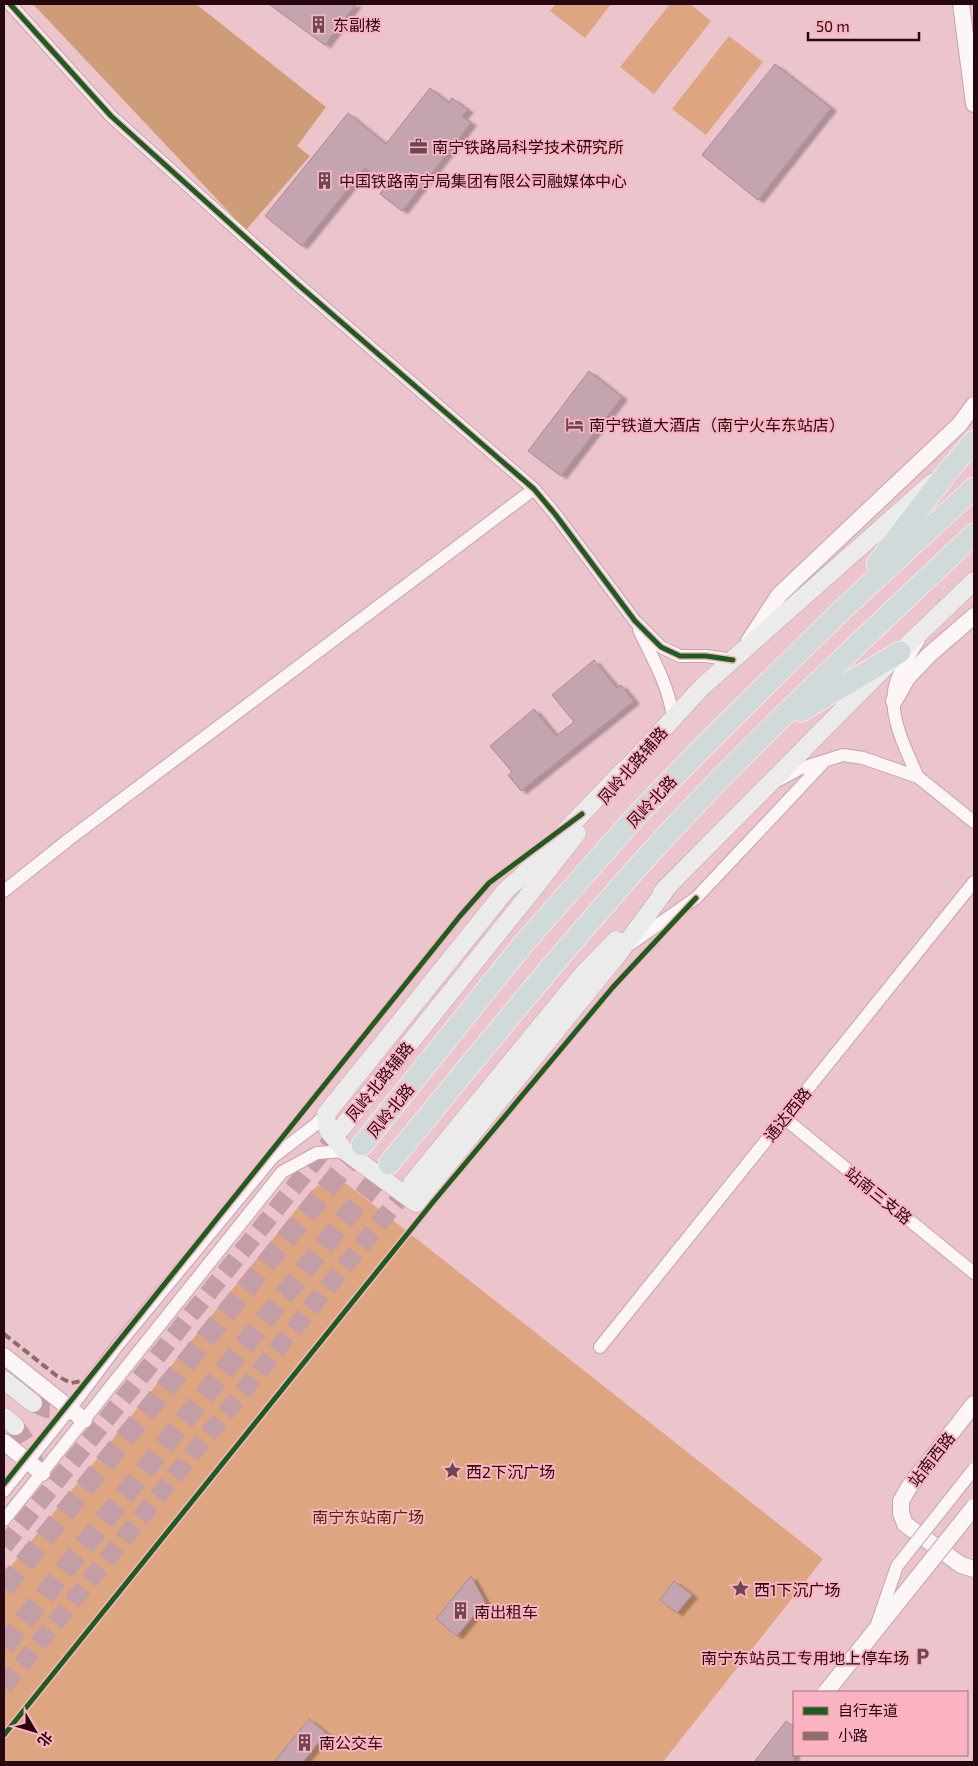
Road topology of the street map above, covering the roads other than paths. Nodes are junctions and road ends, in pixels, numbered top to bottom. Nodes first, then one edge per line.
1 (10, 4) edge
2 (961, 4) edge
3 (974, 104) edge
4 (974, 405) edge
5 (974, 441) edge
6 (974, 447) edge
7 (949, 470) junction
8 (974, 488) edge
9 (534, 489) junction
10 (974, 534) edge
11 (974, 581) edge
12 (842, 610) junction
13 (974, 616) edge
14 (936, 618) junction
15 (635, 621) junction
16 (900, 652) junction
17 (738, 655) junction
18 (894, 701) junction
19 (673, 718) junction
20 (768, 730) junction
21 (825, 761) junction
22 (624, 770) junction
23 (918, 777) junction
24 (763, 790) junction
25 (974, 822) edge
26 (974, 882) edge
27 (670, 884) junction
28 (4, 891) edge
29 (619, 953) junction
30 (326, 1114) junction
31 (784, 1118) junction
32 (340, 1130) tunnel mouth
33 (353, 1148) junction
34 (389, 1164) tunnel mouth
35 (412, 1183) tunnel mouth
36 (974, 1273) edge
37 (600, 1347) dead end
38 (4, 1356) edge
39 (4, 1380) edge
40 (33, 1403) tunnel mouth
41 (974, 1404) edge
42 (70, 1408) junction
43 (84, 1420) junction
44 (5, 1443) edge
45 (28, 1461) junction
46 (974, 1469) edge
47 (42, 1473) junction
48 (4, 1491) edge
49 (974, 1507) edge
50 (4, 1520) edge
51 (974, 1569) edge
52 (874, 1631) junction
53 (827, 1691) edge

1 - 9 street
2 - 3 street
4 - 17 street
5 - 7 highway
6 - 7 main road, 凤岭北路辅路
7 - 12 highway
7 - 17 main road, 凤岭北路辅路
8 - 12 highway, 凤岭北路
9 - 15 street
9 - 28 street
10 - 20 highway, 凤岭北路
11 - 14 main road
12 - 33 highway, 凤岭北路
13 - 18 street
14 - 16 main road
14 - 18 street
15 - 17 street
15 - 19 street
16 - 20 highway
16 - 24 main road
17 - 19 main road, 凤岭北路辅路
18 - 23 street
19 - 22 main road, 凤岭北路辅路
20 - 34 highway, 凤岭北路
21 - 23 street
21 - 24 street
21 - 29 street
22 - 30 main road
22 - 32 main road, 凤岭北路辅路
23 - 25 street
24 - 27 main road
26 - 31 street, 通达西路
27 - 29 main road
27 - 35 main road
29 - 33 main road
30 - 33 main road
30 - 42 street
31 - 36 street, 站南三支路
31 - 37 street, 通达西路
33 - 43 street
38 - 42 street
39 - 40 main road
41 - 51 street, 站南西路
42 - 43 street
42 - 45 street
43 - 47 street
44 - 45 street
45 - 47 street
45 - 48 street
46 - 52 street, bridge
47 - 50 street
49 - 52 street, bridge
52 - 53 street, bridge

